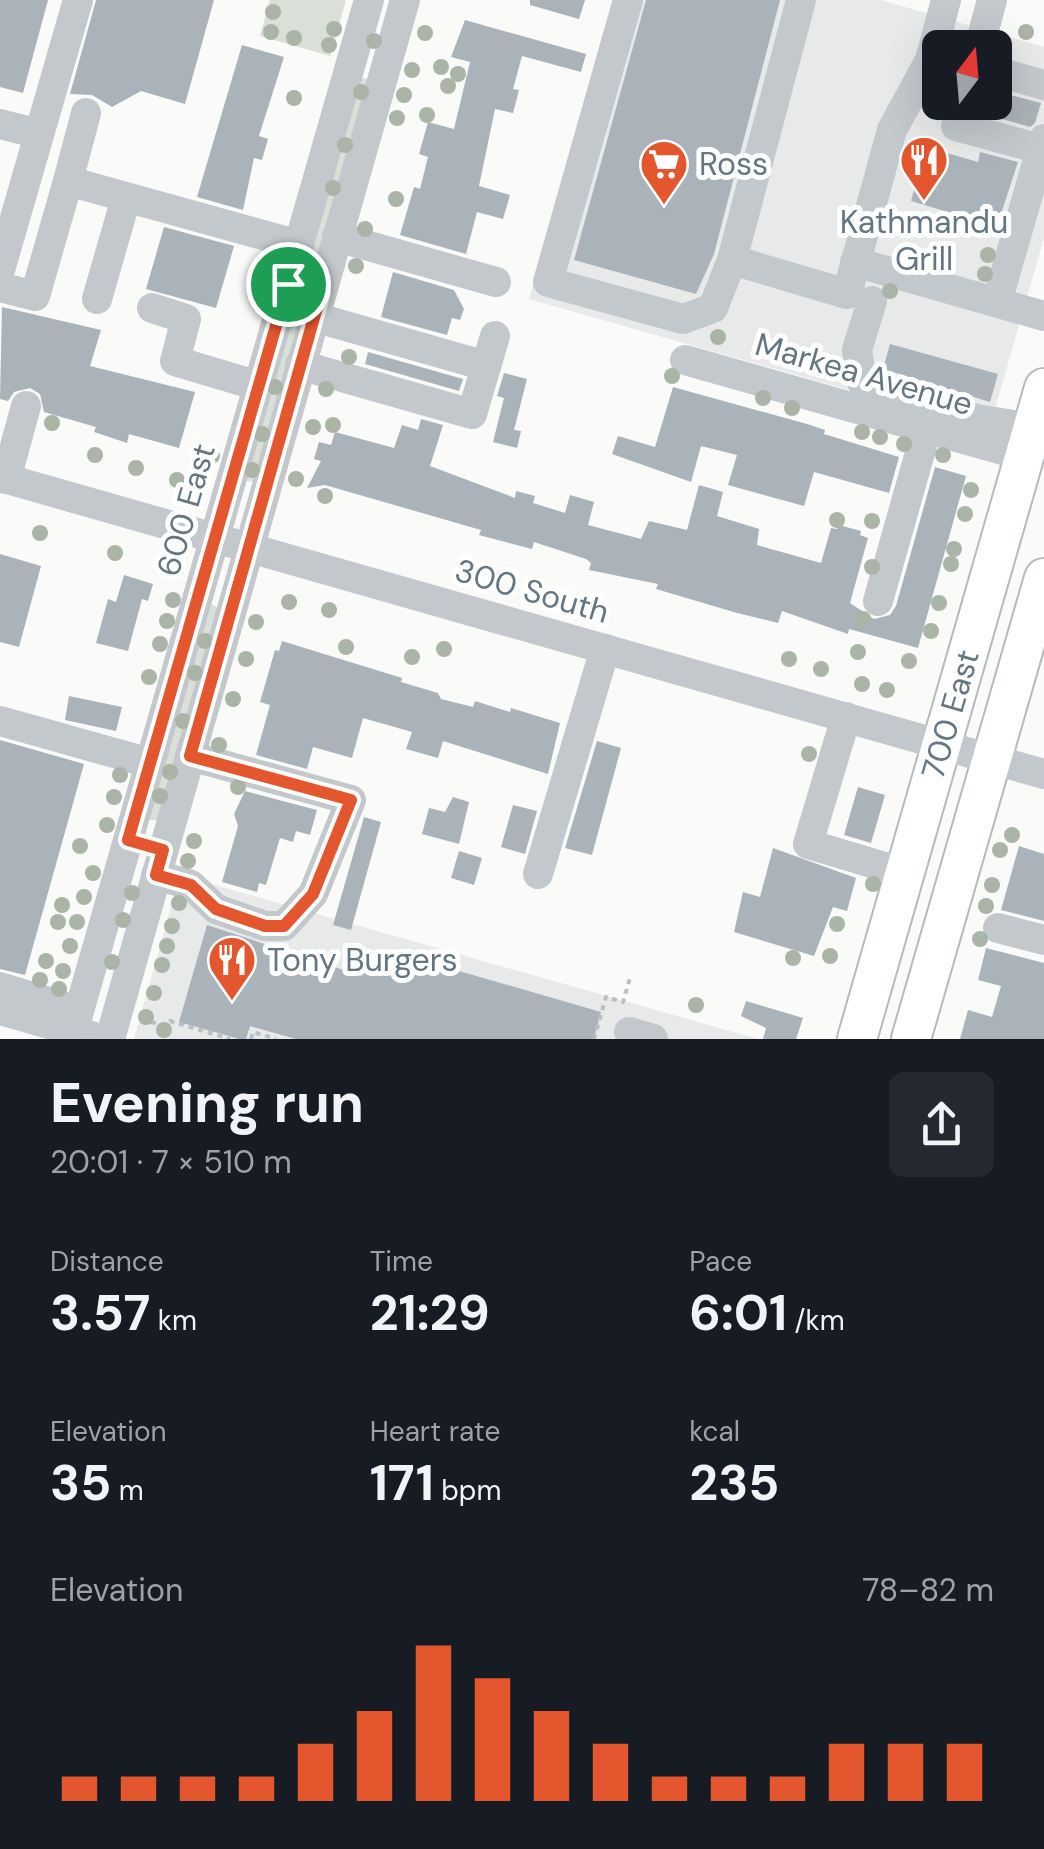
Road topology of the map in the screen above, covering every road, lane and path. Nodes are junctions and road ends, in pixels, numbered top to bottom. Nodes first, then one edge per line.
1 (78, 0) edge
2 (369, 0) edge
3 (405, 0) edge
4 (628, 0) edge
5 (801, 0) edge
6 (946, 0) edge
7 (992, 0) edge
8 (983, 30) edge
9 (350, 65) junction
10 (383, 75) junction
11 (1012, 76) edge
12 (1044, 85) edge
13 (86, 114) dead end
14 (958, 120) edge
15 (0, 124) edge
16 (39, 134) junction
17 (1043, 146) edge
18 (68, 181) junction
19 (126, 198) junction
20 (337, 237) junction
21 (299, 245) junction
22 (732, 260) junction
23 (855, 262) junction
24 (0, 270) edge
25 (496, 282) dead end
26 (288, 284) junction
27 (0, 286) edge
28 (96, 299) dead end
29 (866, 299) dead end
30 (998, 302) junction
31 (318, 305) junction
32 (152, 308) dead end
33 (1044, 316) edge
34 (685, 360) dead end
35 (300, 365) junction
36 (259, 386) junction
37 (1044, 388) edge
38 (26, 406) dead end
39 (927, 428) junction
40 (1028, 442) junction
41 (3, 478) edge
42 (215, 538) junction
43 (248, 548) junction
44 (1044, 578) edge
45 (878, 602) dead end
46 (605, 649) junction
47 (846, 718) junction
48 (0, 720) edge
49 (942, 745) junction
50 (190, 756) junction
51 (992, 759) junction
52 (150, 764) junction
53 (1044, 774) edge
54 (128, 840) junction
55 (160, 862) junction
56 (906, 873) junction
57 (538, 874) dead end
58 (998, 928) dead end
59 (1044, 940) edge
60 (630, 978) dead end
61 (0, 987) edge
62 (0, 1010) edge
63 (151, 1022) dead end
64 (75, 1027) edge
65 (107, 1039) edge
66 (230, 1039) edge
67 (251, 1039) edge
68 (276, 1039) edge
69 (594, 1039) edge
70 (857, 1039) edge
71 (911, 1039) edge

1 - 16 street
2 - 9 street, 600 East
3 - 10 street
4 - 22 street
5 - 22 street
6 - 23 street
7 - 8 street
9 - 10 street
9 - 21 street, 600 East
10 - 20 street
11 - 12 street
13 - 18 street
14 - 17 street
15 - 16 street
16 - 24 street
17 - 30 street
18 - 19 street
18 - 27 street
19 - 21 street
19 - 28 street
20 - 25 street
20 - 31 street
21 - 26 street, 600 East
22 - 23 street
23 - 30 street
26 - 31 street
26 - 36 street, 600 East
29 - 40 street
30 - 33 street
31 - 35 street
31 - 35 street
32 - 36 street
34 - 39 street, Markea Avenue
35 - 43 street
36 - 42 street, 600 East
37 - 40 main road, 700 East
38 - 41 street
39 - 40 street, Markea Avenue
39 - 45 street
40 - 49 main road, 700 East
41 - 42 street, 300 South
42 - 43 street, 300 South
42 - 52 street, 600 East
43 - 46 street, 300 South
43 - 50 street
44 - 51 main road, 700 East
46 - 47 street, 300 South
46 - 57 street
47 - 49 street, 300 South
47 - 56 street
48 - 52 street
49 - 51 street, 300 South
49 - 56 main road, 700 East
50 - 55 street
50 - 55 street
51 - 53 street, 300 South
51 - 71 main road, 700 East
52 - 54 street, 600 East
54 - 55 street
54 - 64 street, 600 East
55 - 65 street
56 - 70 main road, 700 East
58 - 59 street
60 - 69 path
61 - 64 street
62 - 64 street
63 - 66 path
64 - 65 street
67 - 68 path

